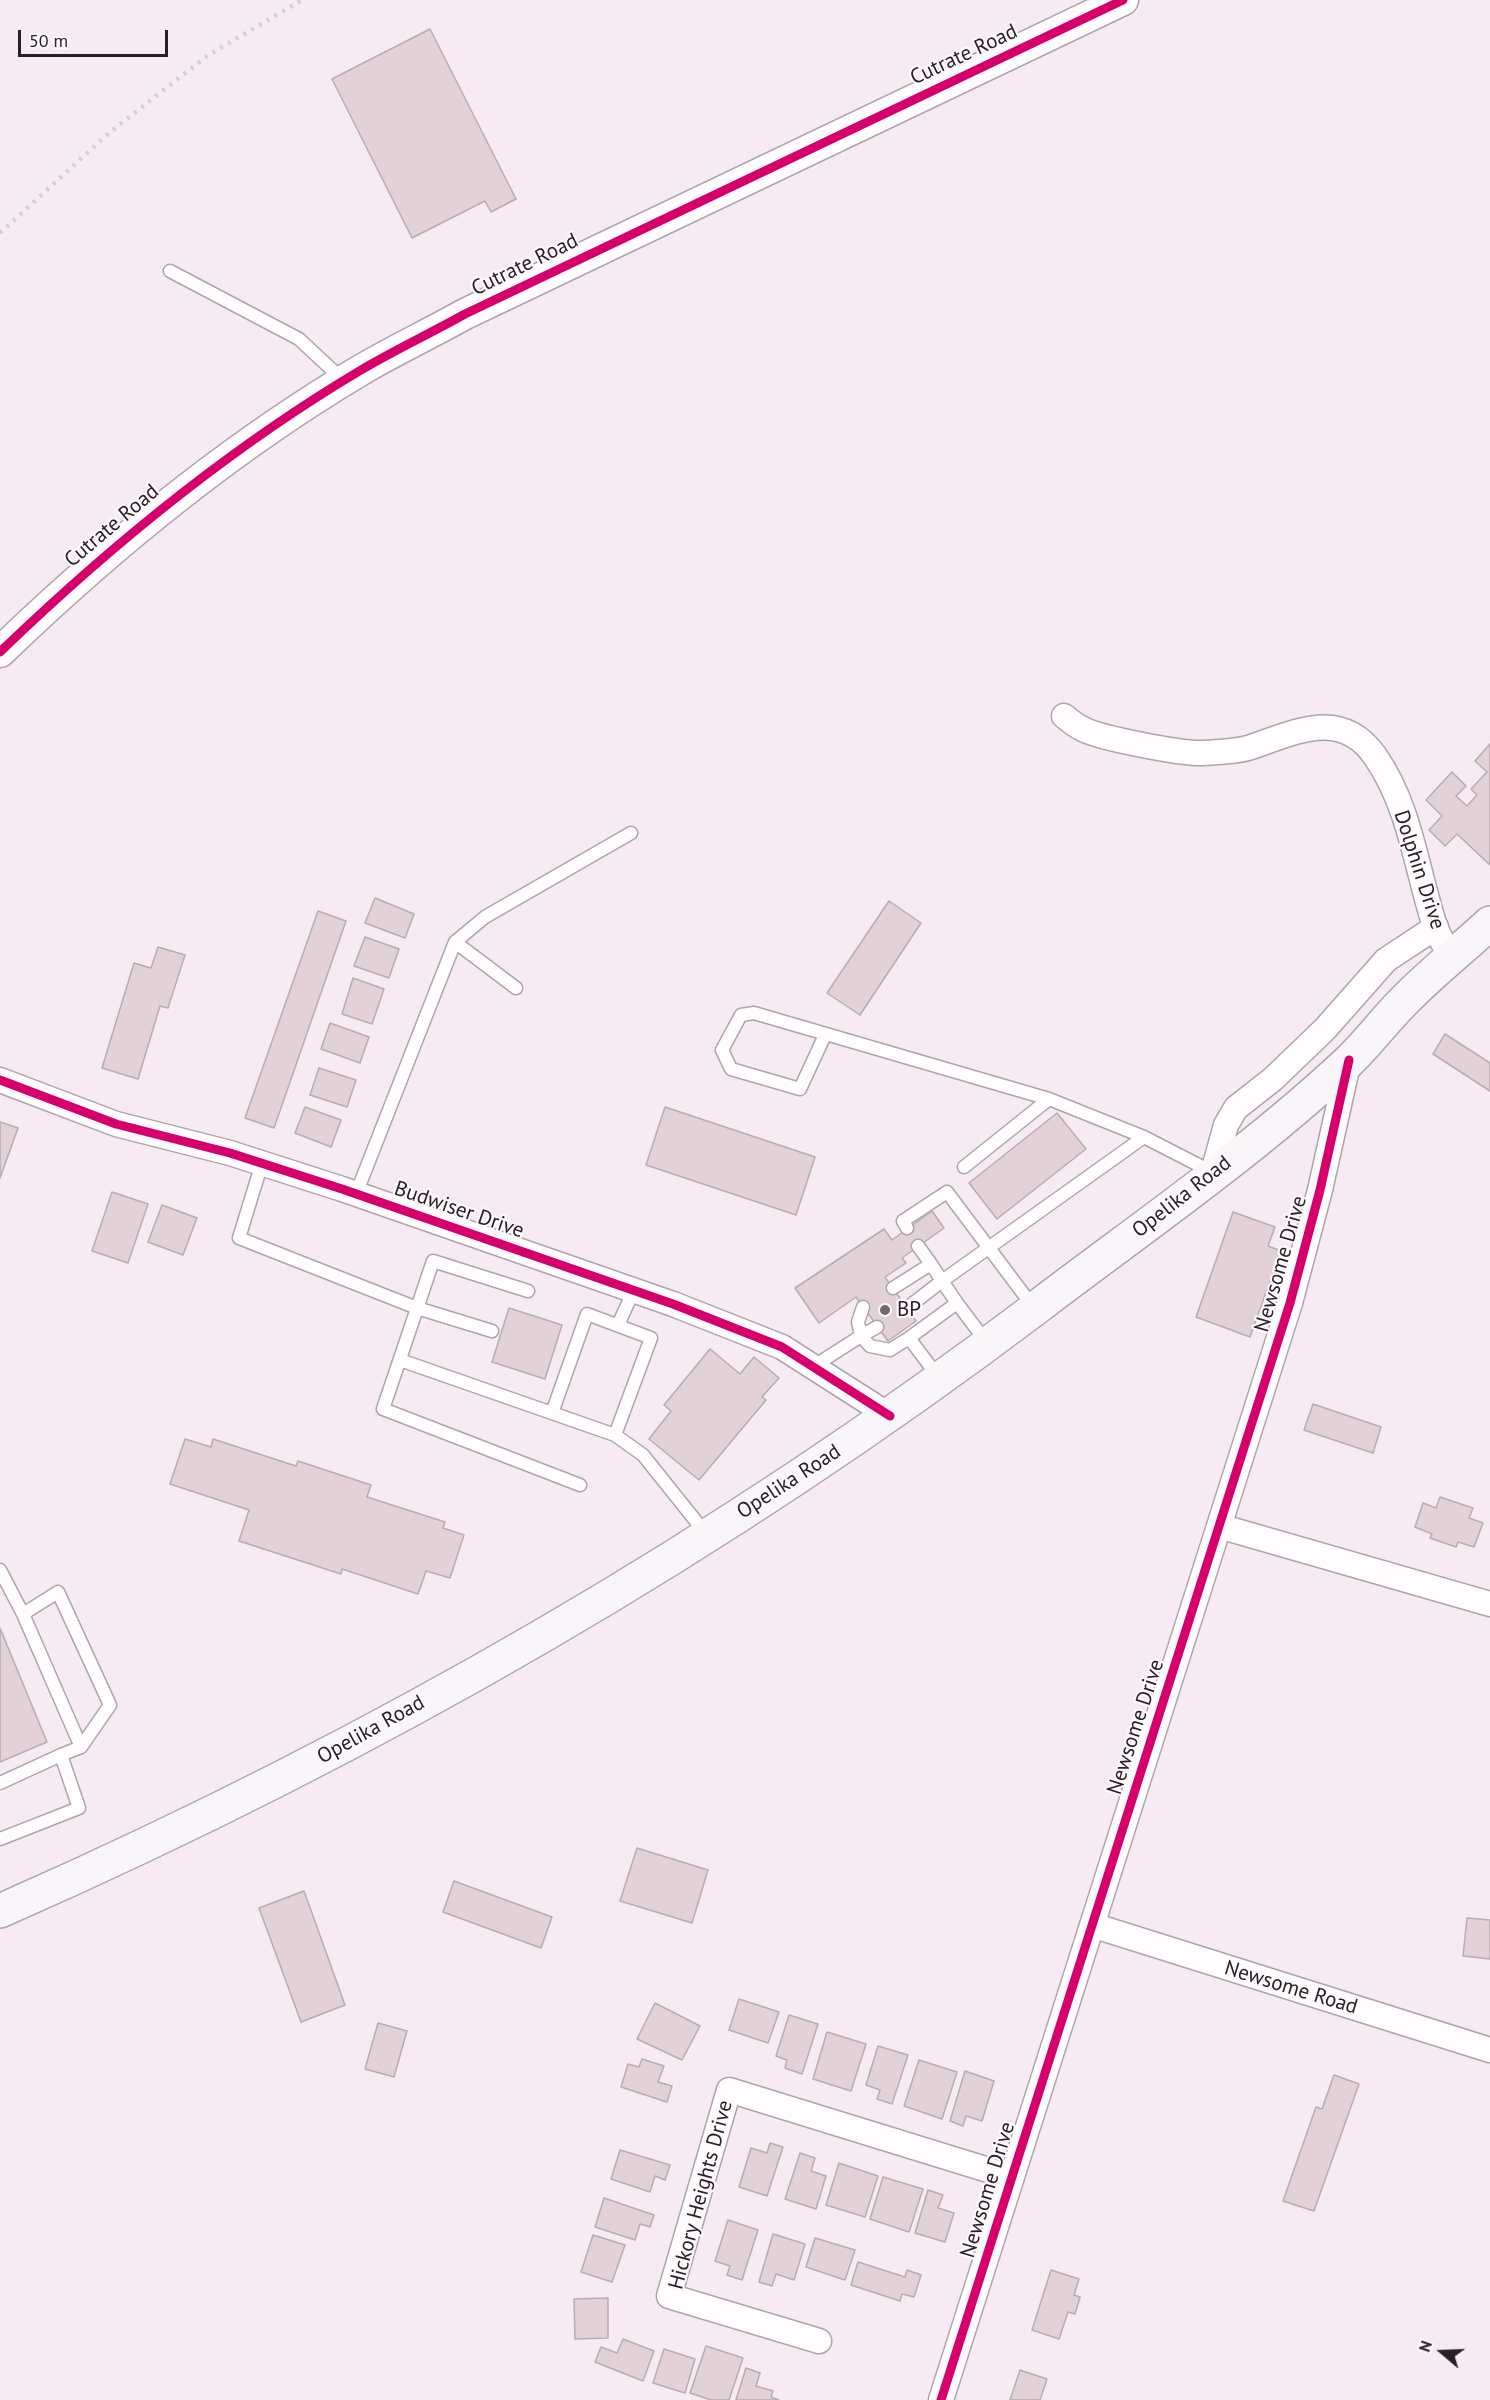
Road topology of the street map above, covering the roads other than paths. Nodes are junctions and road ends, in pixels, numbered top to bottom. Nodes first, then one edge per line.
1 (1122, 0) edge
2 (170, 271) dead end
3 (344, 381) junction
4 (0, 652) edge
5 (1064, 716) dead end
6 (631, 833) dead end
7 (1490, 923) edge
8 (1436, 927) junction
9 (455, 942) junction
10 (1452, 959) junction
11 (516, 988) dead end
12 (825, 1035) junction
13 (1350, 1060) junction
14 (0, 1080) edge
15 (1049, 1099) junction
16 (1144, 1137) junction
17 (262, 1163) junction
18 (964, 1167) dead end
19 (1213, 1172) junction
20 (356, 1194) junction
21 (907, 1228) dead end
22 (918, 1246) dead end
23 (989, 1249) junction
24 (931, 1264) junction
25 (942, 1281) junction
26 (893, 1288) dead end
27 (634, 1290) junction
28 (528, 1291) dead end
29 (957, 1303) junction
30 (863, 1307) dead end
31 (417, 1308) junction
32 (907, 1308) dead end
33 (1035, 1309) junction
34 (618, 1325) junction
35 (877, 1327) dead end
36 (492, 1331) dead end
37 (861, 1336) junction
38 (909, 1338) junction
39 (988, 1345) junction
40 (400, 1360) junction
41 (814, 1366) junction
42 (940, 1379) junction
43 (552, 1413) junction
44 (890, 1416) junction
45 (615, 1435) junction
46 (580, 1485) dead end
47 (1219, 1526) junction
48 (707, 1535) junction
49 (0, 1570) edge
50 (1490, 1604) edge
51 (23, 1614) junction
52 (81, 1747) junction
53 (61, 1755) junction
54 (0, 1783) edge
55 (0, 1839) edge
56 (0, 1911) edge
57 (1092, 1925) junction
58 (1490, 2050) edge
59 (1011, 2177) junction
60 (819, 2341) dead end
61 (941, 2400) edge

1 - 3 street, Cutrate Road
2 - 3 lane
3 - 4 street, Cutrate Road
5 - 8 street, Dolphin Drive
6 - 9 lane
7 - 10 main road, Opelika Road
8 - 10 street, Dolphin Drive
8 - 19 street
9 - 11 lane
9 - 20 lane
10 - 13 main road, Opelika Road
12 - 12 lane
12 - 15 lane
13 - 19 main road, Opelika Road
13 - 47 street, Newsome Drive
14 - 17 street, Budwiser Drive
15 - 16 lane
15 - 18 lane
16 - 19 lane
16 - 23 lane
17 - 20 street, Budwiser Drive
17 - 31 lane
19 - 33 main road, Opelika Road
20 - 27 street, Budwiser Drive
21 - 23 lane
22 - 24 lane
23 - 25 lane
23 - 33 lane
24 - 25 lane
24 - 26 lane
25 - 29 lane
25 - 32 lane
27 - 34 lane
27 - 41 street, Budwiser Drive
28 - 31 lane
29 - 38 lane
29 - 39 lane
30 - 37 lane
31 - 36 lane
31 - 40 lane
33 - 39 main road, Opelika Road
34 - 43 lane
34 - 45 lane
35 - 37 lane
37 - 38 lane
37 - 41 lane
38 - 42 lane
39 - 42 main road, Opelika Road
40 - 43 lane
40 - 46 lane
41 - 44 street, Budwiser Drive
42 - 44 main road, Opelika Road
43 - 45 lane
44 - 48 main road, Opelika Road
45 - 48 lane
47 - 50 street
47 - 57 street, Newsome Drive
48 - 56 main road, Opelika Road
49 - 51 lane
51 - 52 lane
51 - 52 lane
52 - 53 lane
53 - 54 lane
53 - 55 lane
57 - 58 street, Newsome Road
57 - 59 street, Newsome Drive
59 - 60 street, Hickory Heights Drive
59 - 61 street, Newsome Drive

